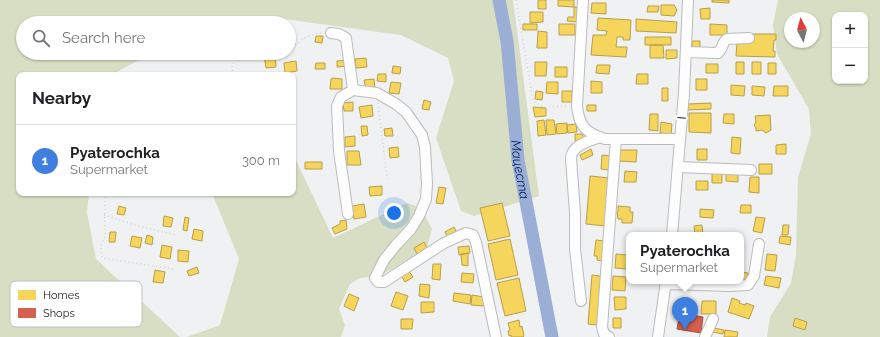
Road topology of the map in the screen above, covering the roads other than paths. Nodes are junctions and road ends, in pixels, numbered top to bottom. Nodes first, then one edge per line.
1 (583, 0) edge
2 (688, 0) edge
3 (331, 33) road end
4 (749, 38) dead end
5 (686, 52) junction
6 (353, 90) junction
7 (600, 137) junction
8 (680, 139) junction
9 (616, 140) junction
10 (678, 167) junction
11 (752, 170) dead end
12 (348, 214) dead end
13 (672, 232) edge
14 (759, 244) dead end
15 (666, 284) edge
16 (689, 284) edge
17 (581, 301) dead end
18 (713, 319) dead end
19 (661, 336) edge
20 (496, 337) edge
21 (609, 337) edge
22 (705, 337) edge

1 - 7 street
2 - 5 street, I
3 - 6 street
4 - 5 street
5 - 8 street, I
6 - 12 street
6 - 20 street
7 - 9 street
7 - 17 street
8 - 9 street
8 - 10 street, I
9 - 21 street
10 - 11 street
10 - 13 street, I
14 - 16 street
15 - 19 street
18 - 22 street

